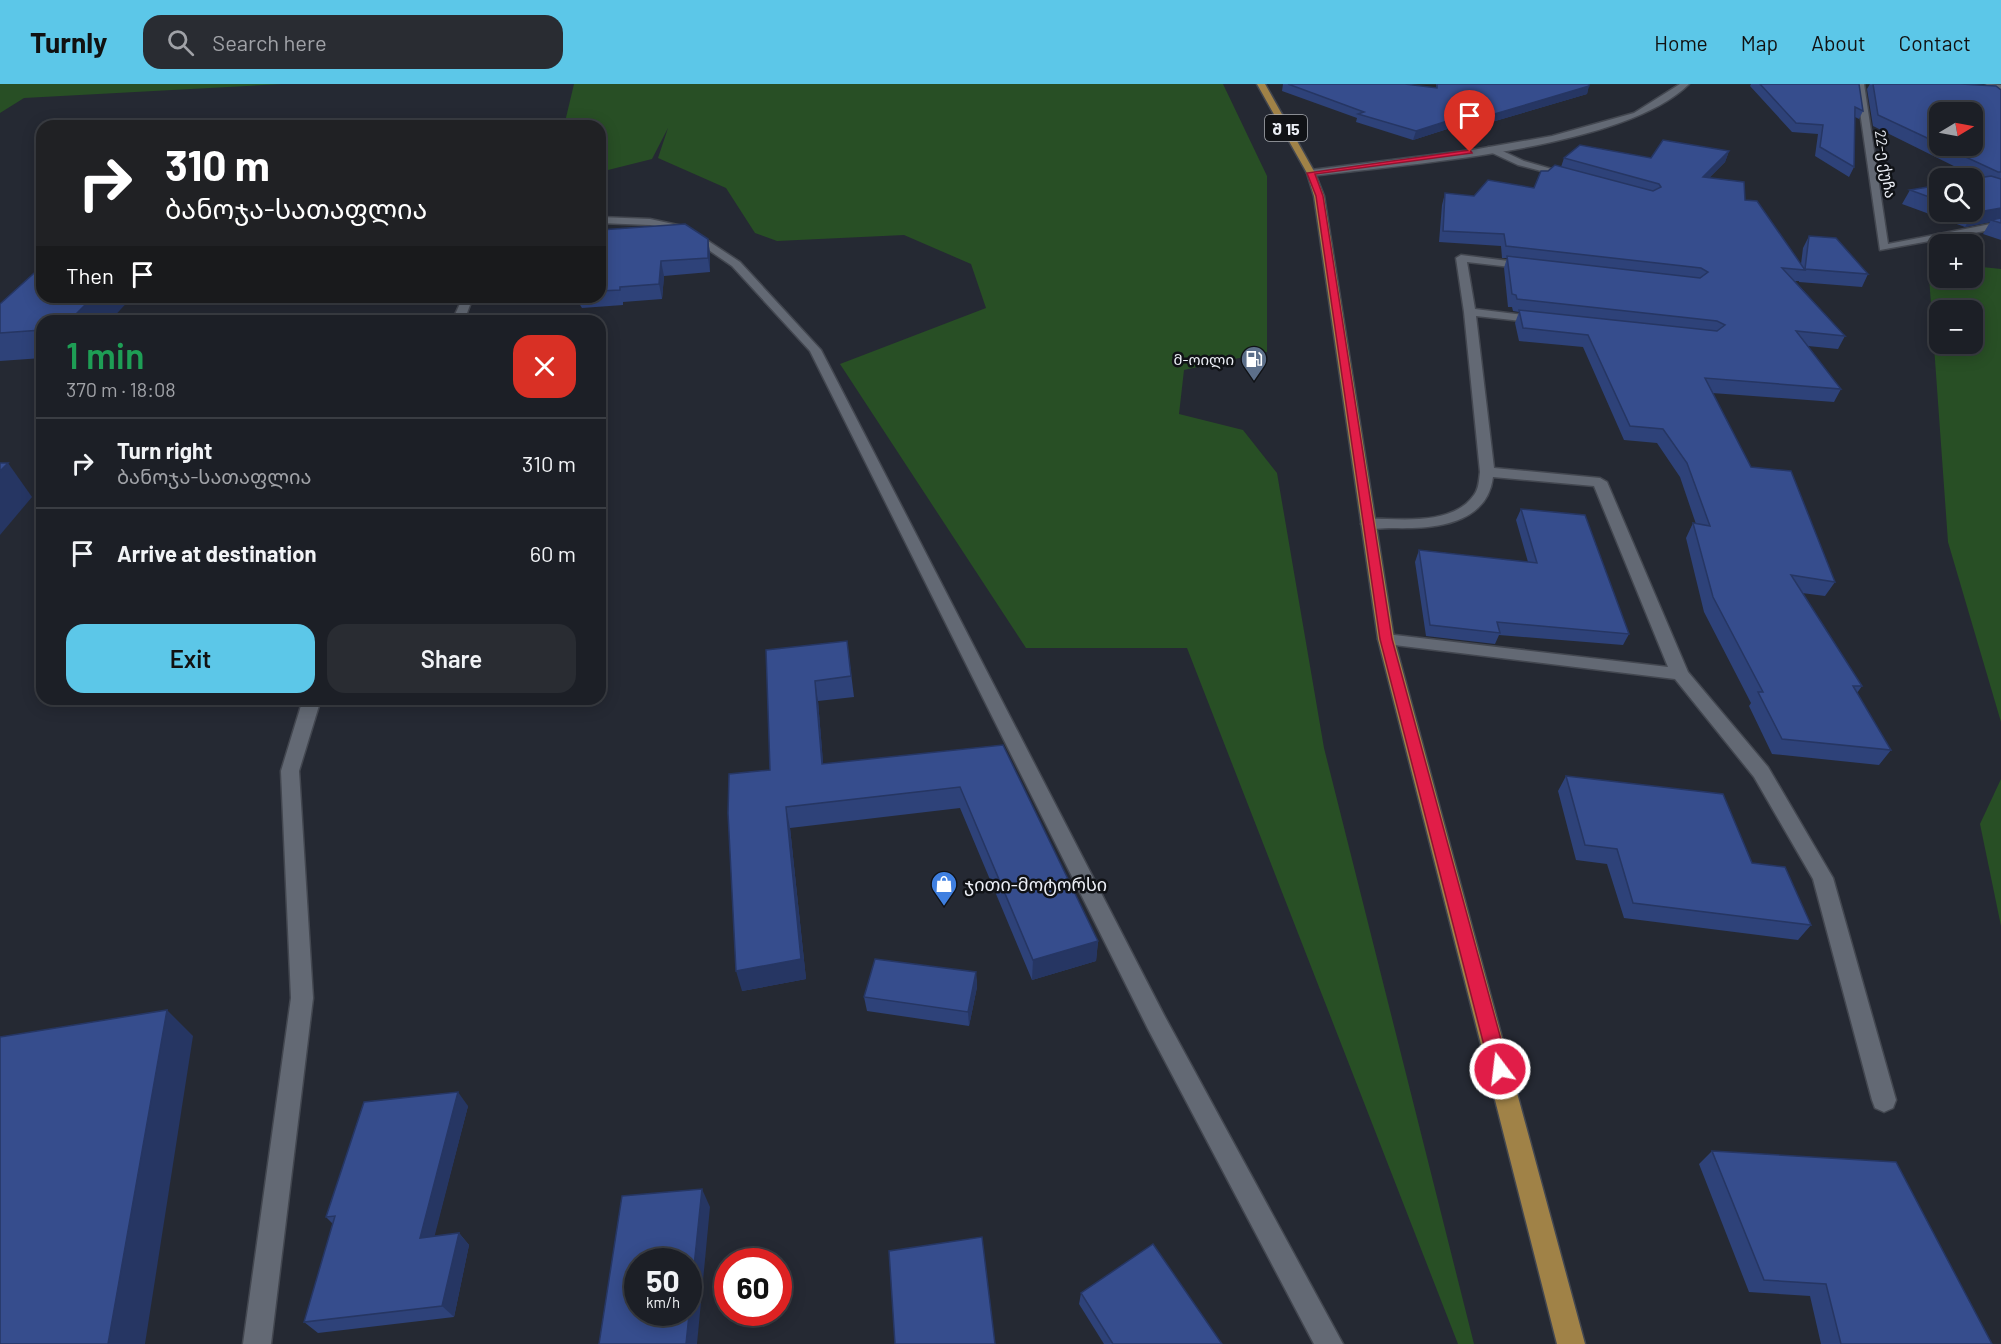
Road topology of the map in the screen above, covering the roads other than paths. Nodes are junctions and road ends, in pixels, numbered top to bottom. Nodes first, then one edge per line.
1 (1261, 84) edge
2 (1685, 84) edge
3 (1860, 84) edge
4 (1990, 84) edge
5 (2001, 87) edge
6 (1491, 149) junction
7 (1311, 173) junction
8 (1585, 180) edge
9 (606, 220) edge
10 (2001, 225) edge
11 (1543, 267) edge
12 (1470, 312) junction
13 (1551, 321) edge
14 (1487, 472) junction
15 (1368, 524) junction
16 (1386, 639) junction
17 (1680, 674) junction
18 (310, 705) edge
19 (1884, 1100) dead end
20 (257, 1344) edge
21 (1329, 1344) edge
22 (1571, 1344) edge

1 - 7 main road, შ 15
2 - 6 street
3 - 10 street, 22-ე ქუჩა
4 - 5 street
6 - 7 street
6 - 8 street
7 - 15 main road, შ 15
9 - 21 street
11 - 12 street
12 - 13 street
12 - 14 street
14 - 15 street
14 - 17 street
15 - 16 main road, შ 15
16 - 17 street
16 - 22 main road, შ 15
17 - 19 street
18 - 20 street

